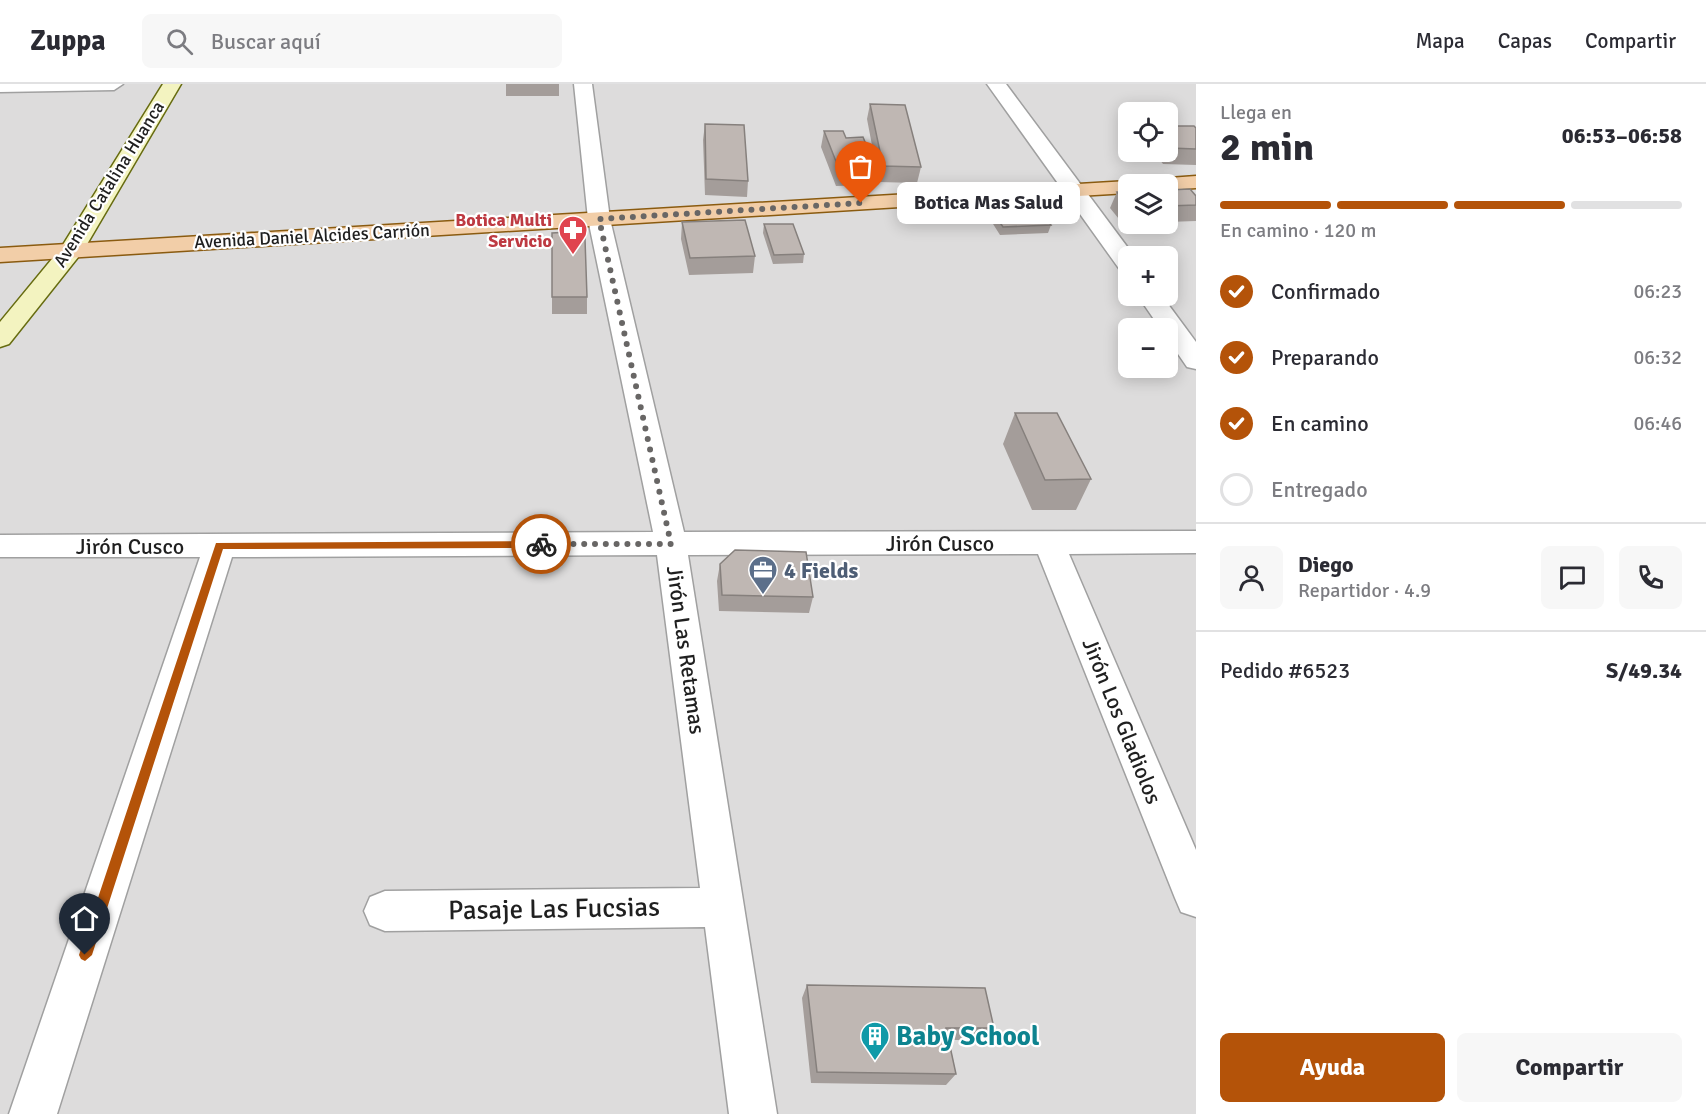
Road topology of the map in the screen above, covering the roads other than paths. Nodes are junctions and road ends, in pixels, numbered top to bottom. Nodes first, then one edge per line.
1 (114, 84) edge
2 (172, 84) edge
3 (583, 84) edge
4 (996, 84) edge
5 (0, 86) edge
6 (1196, 182) edge
7 (1178, 183) edge
8 (1118, 188) edge
9 (1075, 190) junction
10 (599, 219) junction
11 (71, 251) junction
12 (1118, 251) edge
13 (0, 255) edge
14 (1157, 306) edge
15 (0, 339) edge
16 (1196, 361) edge
17 (1196, 542) edge
18 (1049, 543) junction
19 (671, 544) junction
20 (220, 545) junction
21 (0, 546) edge
22 (1195, 896) edge
23 (723, 907) junction
24 (385, 911) dead end
25 (33, 1114) edge
26 (753, 1114) edge

1 - 5 street
2 - 11 street, Avenida Catalina Huanca
3 - 10 street, Jirón Las Retamas
4 - 9 street
6 - 7 main road
8 - 9 main road, Avenida Daniel Alcides Carrión
9 - 10 main road, Avenida Daniel Alcides Carrión
9 - 12 street
10 - 11 main road, Avenida Daniel Alcides Carrión
10 - 19 street, Jirón Las Retamas
11 - 13 main road, Avenida Daniel Alcides Carrión
11 - 15 street, Avenida Catalina Huanca
14 - 16 street
17 - 18 street, Jirón Cusco
18 - 19 street, Jirón Cusco
18 - 22 street, Jirón Los Gladiolos
19 - 20 street, Jirón Cusco
19 - 23 street, Jirón Las Retamas
20 - 21 street, Jirón Cusco
20 - 25 street
23 - 24 street, Pasaje Las Fucsias
23 - 26 street, Jirón Las Retamas

